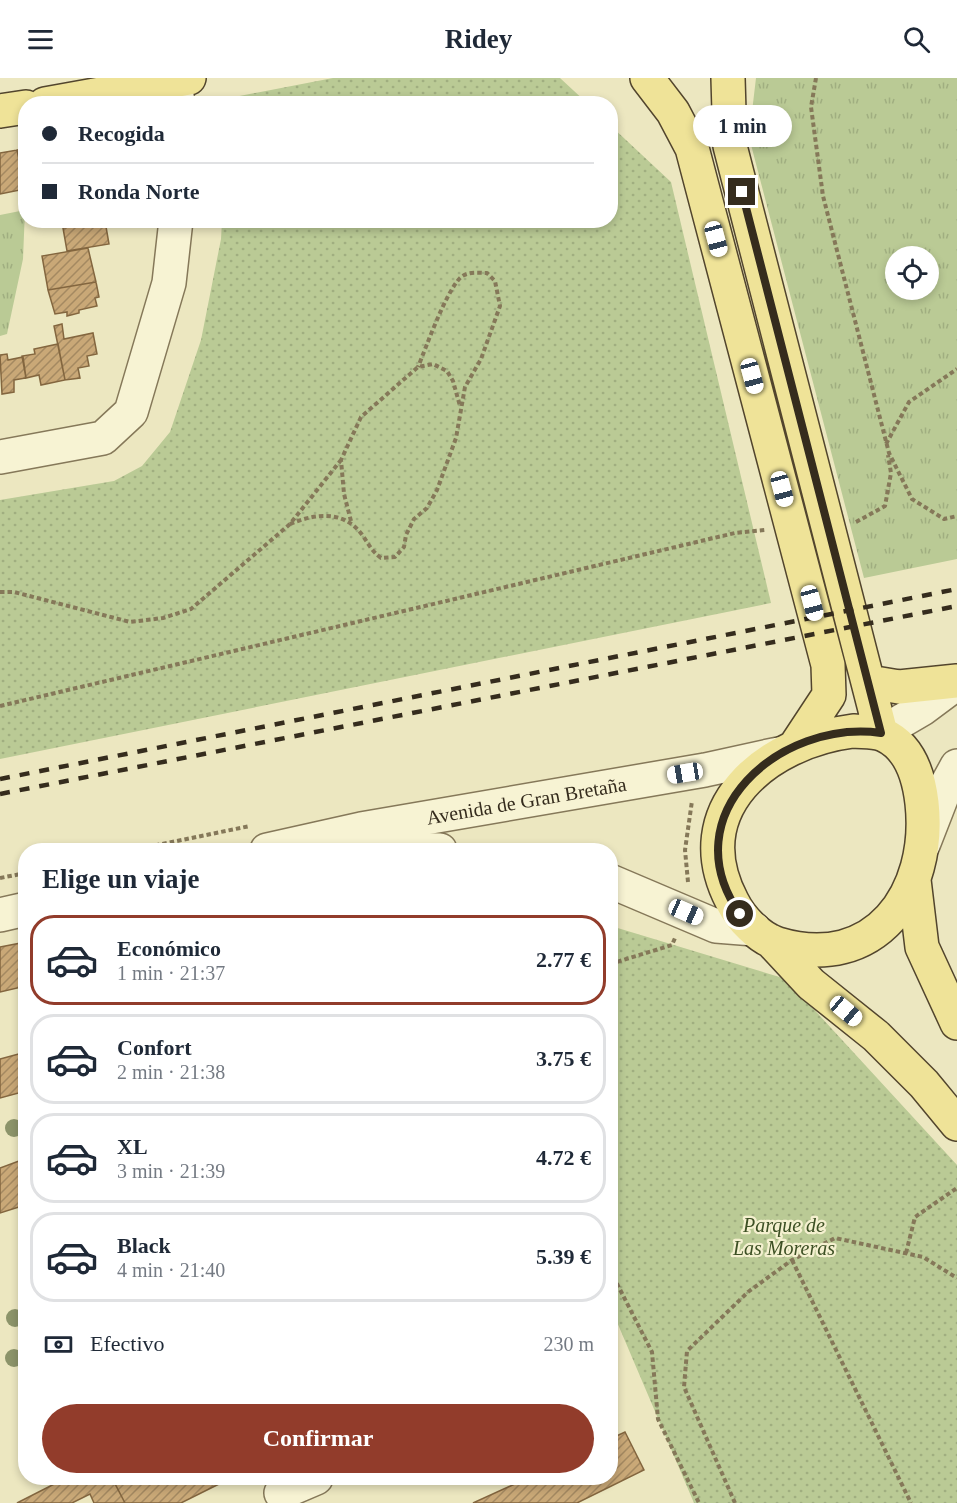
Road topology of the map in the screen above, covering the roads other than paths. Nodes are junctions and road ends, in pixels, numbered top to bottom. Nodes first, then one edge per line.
1 (647, 78) edge
2 (728, 78) edge
3 (179, 85) edge
4 (101, 96) edge
5 (18, 108) edge
6 (0, 111) edge
7 (175, 228) edge
8 (0, 457) edge
9 (869, 682) junction
10 (957, 682) edge
11 (881, 733) junction
12 (787, 750) junction
13 (957, 766) edge
14 (301, 843) edge
15 (923, 845) junction
16 (914, 880) junction
17 (618, 884) edge
18 (18, 911) edge
19 (0, 915) edge
20 (762, 935) junction
21 (957, 1023) edge
22 (957, 1124) edge
23 (297, 1485) edge
24 (280, 1491) edge

1 - 12 main road
2 - 9 main road
3 - 4 main road
5 - 6 main road
7 - 8 street
9 - 10 main road
9 - 11 main road
10 - 11 street
11 - 12 main road
11 - 15 main road
12 - 14 street, Avenida de Gran Bretaña
12 - 20 main road
13 - 15 street
15 - 16 main road
16 - 20 main road
16 - 21 main road
17 - 20 street
18 - 19 street
20 - 22 main road
23 - 24 street

